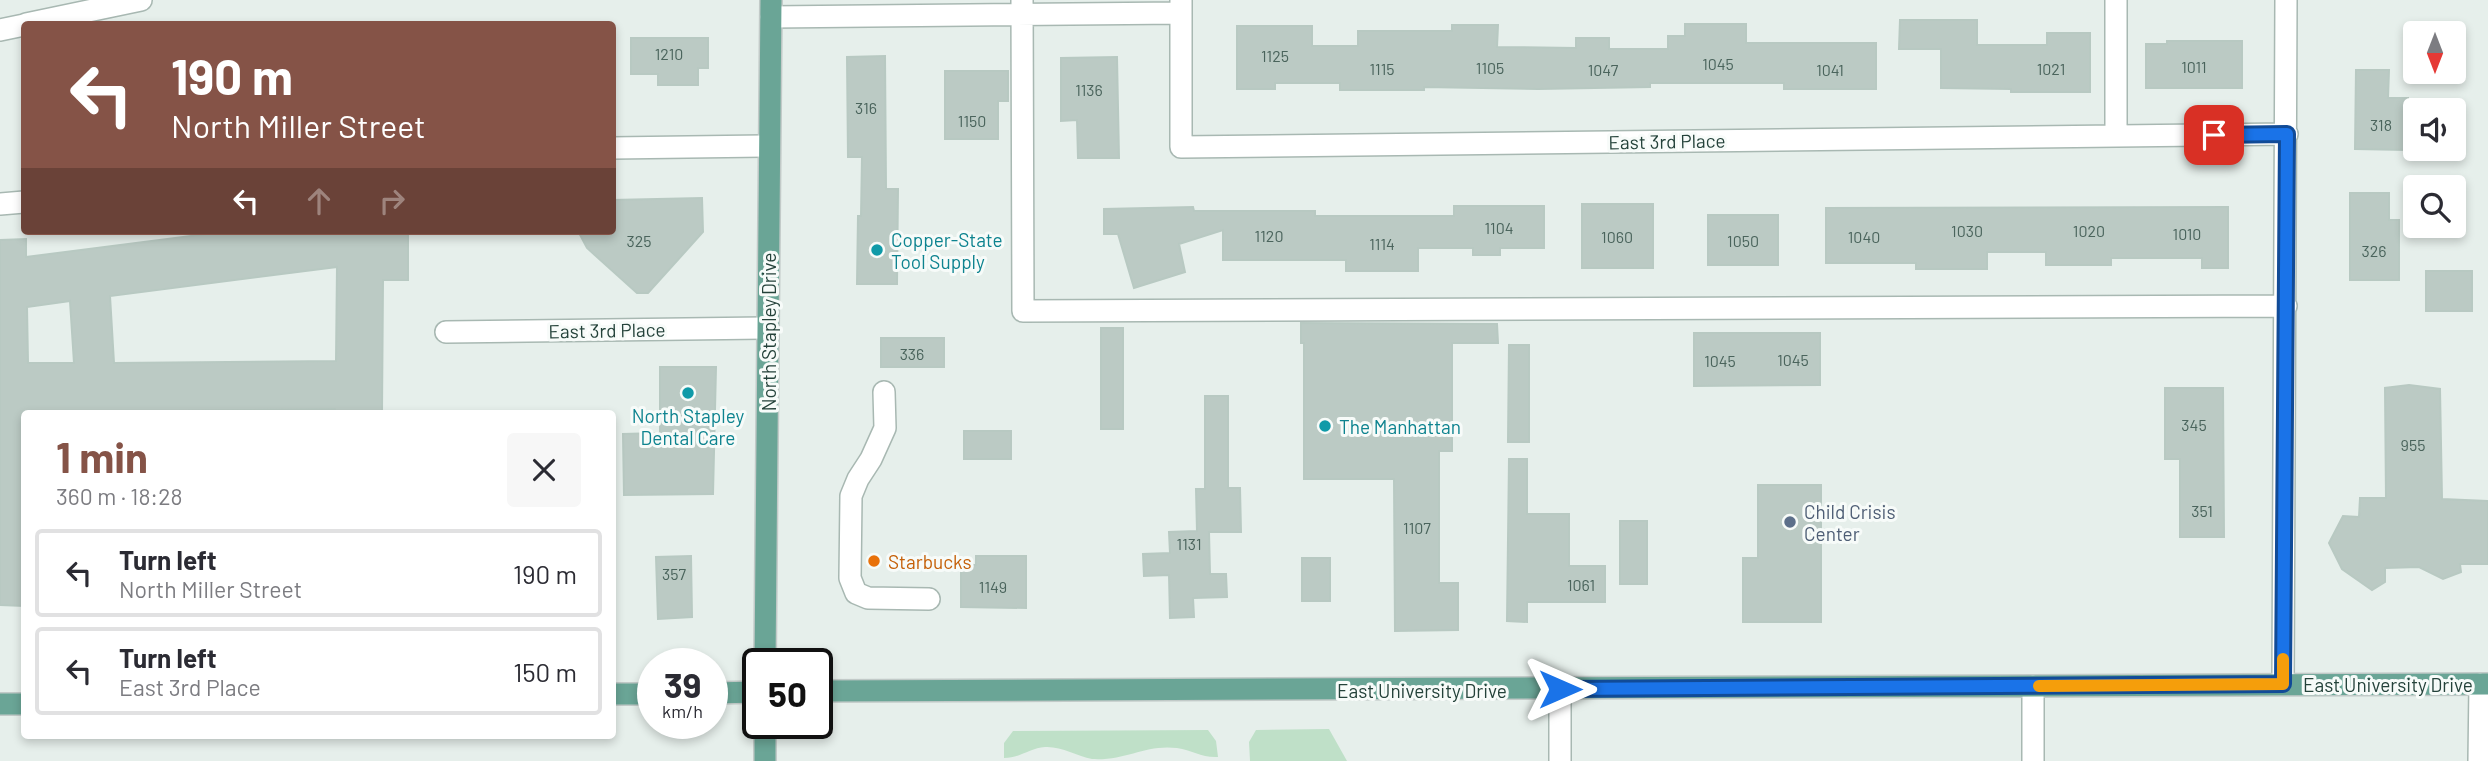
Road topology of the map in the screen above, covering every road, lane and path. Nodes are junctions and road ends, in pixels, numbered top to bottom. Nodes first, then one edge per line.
1 (141, 0) edge
2 (2116, 0) edge
3 (2286, 0) edge
4 (1181, 6) edge
5 (1022, 7) edge
6 (771, 8) edge
7 (44, 21) edge
8 (21, 26) edge
9 (0, 30) edge
10 (2287, 134) junction
11 (2116, 136) junction
12 (769, 146) junction
13 (616, 148) edge
14 (21, 202) edge
15 (0, 204) edge
16 (2286, 306) junction
17 (768, 328) junction
18 (446, 332) dead end
19 (884, 392) dead end
20 (929, 599) dead end
21 (765, 648) edge
22 (2283, 684) junction
23 (2484, 684) edge
24 (2033, 686) junction
25 (1560, 689) junction
26 (833, 691) edge
27 (616, 694) edge
28 (637, 694) edge
29 (0, 704) edge
30 (21, 704) edge
31 (765, 739) edge
32 (765, 761) edge
33 (1560, 761) edge
34 (2033, 761) edge
35 (2479, 761) edge

1 - 7 street
2 - 11 street
3 - 10 street
4 - 5 street
4 - 11 street, East 3rd Place
5 - 6 street
5 - 16 street
6 - 12 main road, North Stapley Drive
8 - 9 street
10 - 11 street, East 3rd Place
10 - 16 street
12 - 13 street
12 - 17 main road, North Stapley Drive
14 - 15 street
16 - 22 street
17 - 18 street, East 3rd Place
17 - 21 main road, North Stapley Drive
19 - 20 street
22 - 23 main road, East University Drive
22 - 24 main road, East University Drive
23 - 35 street
24 - 25 main road, East University Drive
24 - 34 street
25 - 26 main road, East University Drive
25 - 33 street
27 - 28 main road
29 - 30 main road
31 - 32 main road

